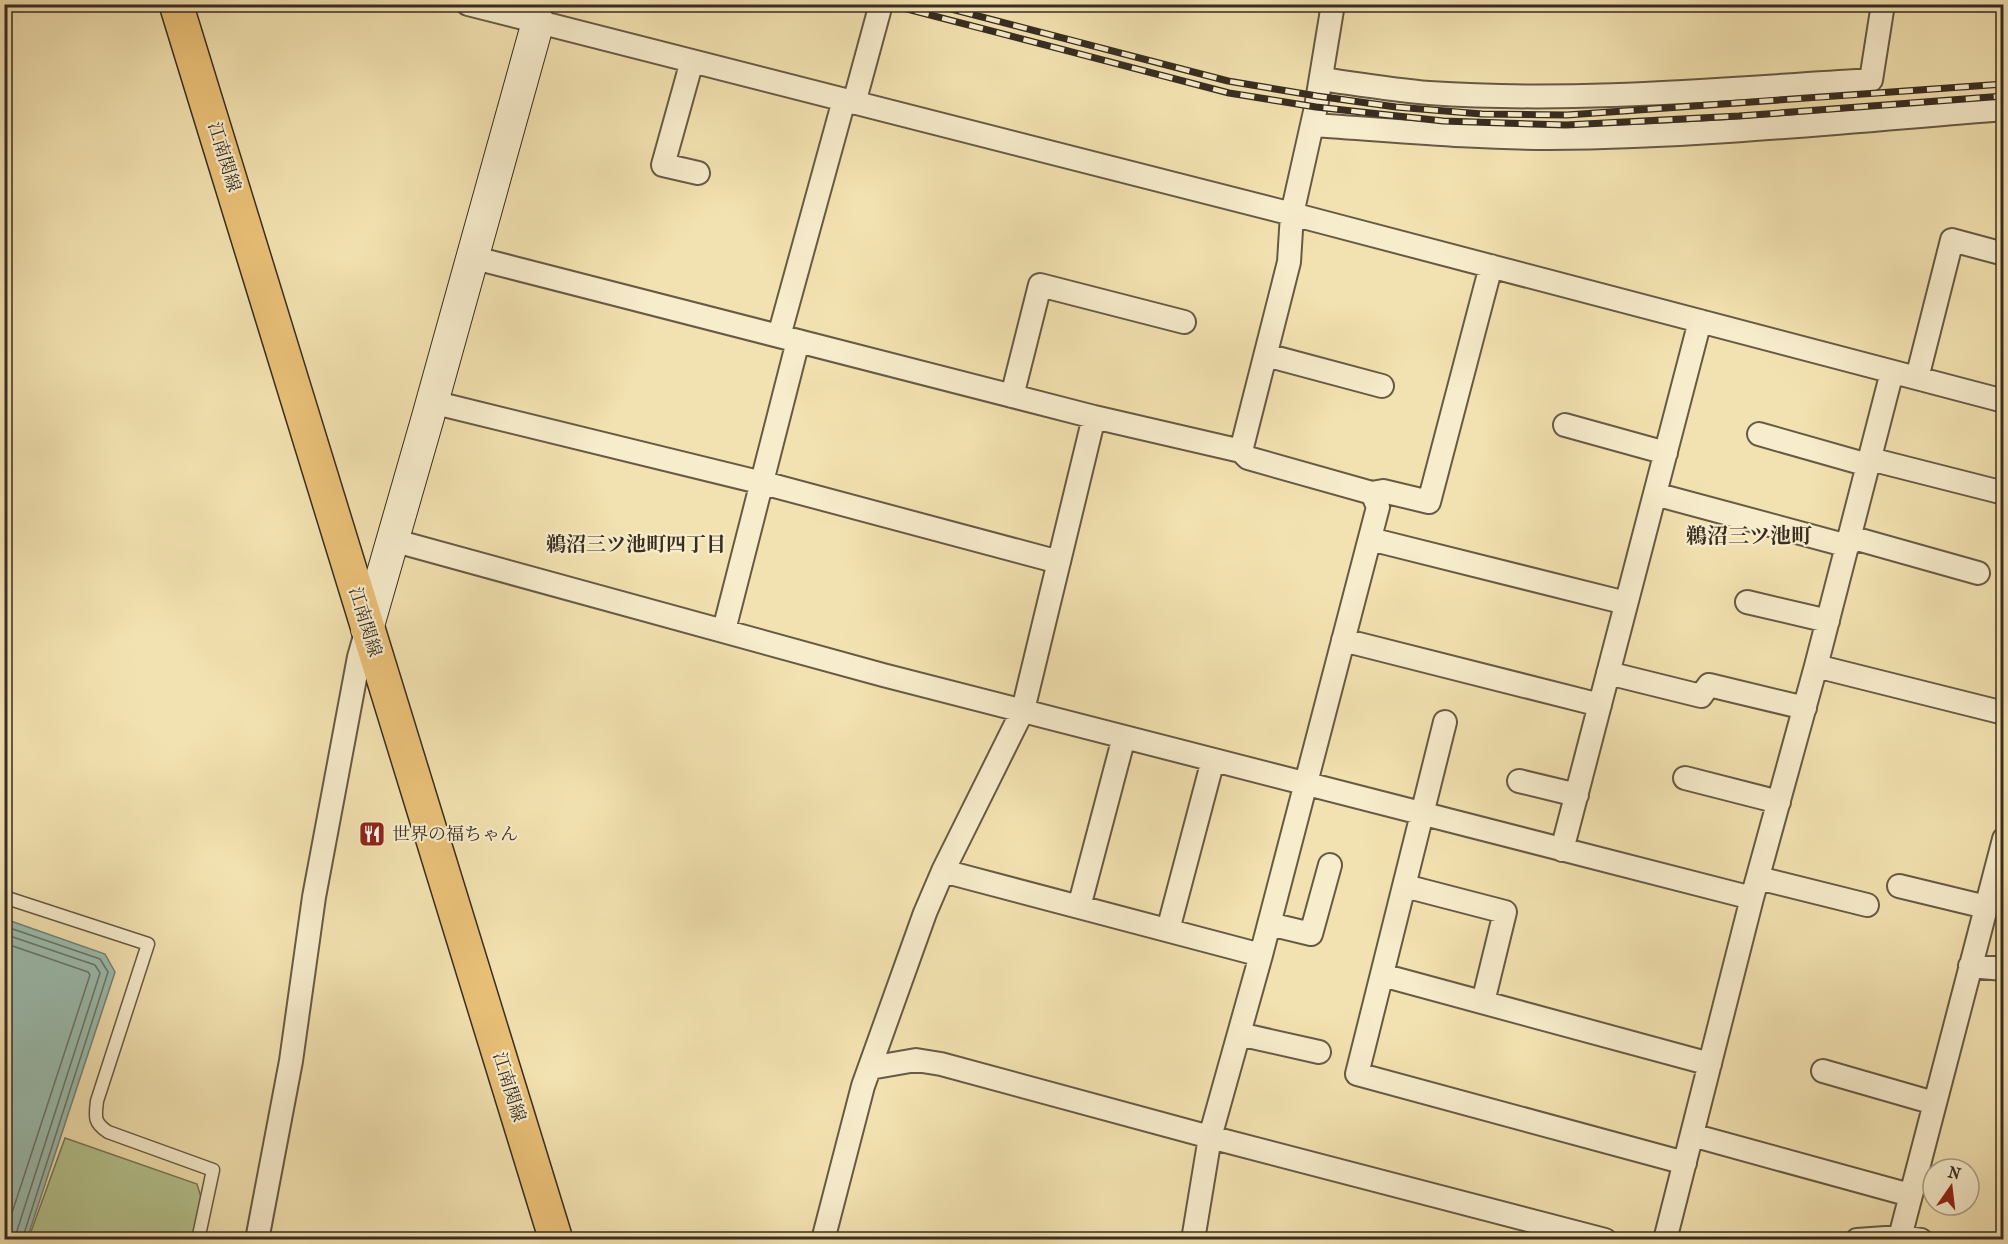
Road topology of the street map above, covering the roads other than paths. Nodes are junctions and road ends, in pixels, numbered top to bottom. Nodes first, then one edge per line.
1 (176, 4) edge
2 (468, 4) edge
3 (881, 4) edge
4 (1334, 4) edge
5 (1883, 4) edge
6 (540, 13) edge
7 (692, 61) junction
8 (1321, 79) junction
9 (849, 101) junction
10 (2004, 109) edge
11 (1312, 125) junction
12 (698, 173) dead end
13 (1292, 214) junction
14 (2004, 254) edge
15 (471, 257) junction
16 (1491, 266) junction
17 (1700, 321) junction
18 (1184, 322) dead end
19 (788, 339) junction
20 (1266, 355) junction
21 (1892, 372) junction
22 (1917, 378) junction
23 (1382, 386) dead end
24 (1012, 396) junction
25 (2004, 401) edge
26 (432, 402) junction
27 (1094, 417) junction
28 (1565, 425) dead end
29 (1759, 434) dead end
30 (1241, 451) junction
31 (1666, 453) junction
32 (1869, 462) junction
33 (762, 483) junction
34 (1372, 493) junction
35 (2004, 493) edge
36 (1655, 494) junction
37 (1370, 539) junction
38 (392, 540) junction
39 (1849, 541) junction
40 (1059, 562) junction
41 (1978, 573) dead end
42 (1747, 602) dead end
43 (1626, 603) junction
44 (1828, 621) junction
45 (367, 629) junction
46 (724, 630) junction
47 (1343, 640) junction
48 (1816, 666) junction
49 (1608, 673) junction
50 (1600, 705) junction
51 (1805, 708) junction
52 (1023, 710) junction
53 (2004, 713) edge
54 (1445, 722) dead end
55 (1124, 737) junction
56 (1213, 760) junction
57 (1685, 778) dead end
58 (1519, 780) dead end
59 (1305, 784) junction
60 (1576, 795) junction
61 (1779, 802) junction
62 (1423, 814) junction
63 (2004, 839) edge
64 (1562, 850) junction
65 (1329, 865) dead end
66 (943, 871) junction
67 (1404, 886) junction
68 (1899, 886) dead end
69 (1755, 888) junction
70 (4, 897) edge
71 (1867, 905) dead end
72 (1079, 907) junction
73 (1986, 907) junction
74 (1269, 924) junction
75 (1168, 930) junction
76 (1261, 955) junction
77 (1970, 966) junction
78 (2004, 969) edge
79 (1382, 975) junction
80 (1483, 1002) junction
81 (1239, 1034) junction
82 (1319, 1052) dead end
83 (1710, 1064) junction
84 (870, 1068) junction
85 (1824, 1071) dead end
86 (1934, 1103) junction
87 (1692, 1135) junction
88 (1210, 1137) junction
89 (1685, 1162) junction
90 (1910, 1195) junction
91 (1911, 1238) edge
92 (198, 1239) edge
93 (256, 1239) edge
94 (556, 1239) edge
95 (823, 1239) edge
96 (1193, 1239) edge
97 (1605, 1239) edge
98 (1665, 1239) edge
99 (1857, 1239) edge

1 - 45 main road, 江南関線
2 - 6 street
3 - 9 street
4 - 8 street
5 - 8 street
6 - 7 street
6 - 15 street
7 - 9 street
7 - 12 street
8 - 11 street
9 - 13 street
9 - 19 street
10 - 11 street
11 - 13 street
13 - 16 street
13 - 20 street
14 - 22 street
15 - 19 street
15 - 26 street
16 - 17 street
16 - 34 street
17 - 21 street
17 - 31 street
18 - 24 street
19 - 24 street
19 - 33 street
20 - 23 street
20 - 30 street
21 - 22 street
21 - 32 street
22 - 25 street
24 - 27 street
26 - 33 street
26 - 38 street
27 - 30 street
27 - 40 street
28 - 31 street
29 - 32 street
30 - 34 street
31 - 36 street
32 - 35 street
32 - 39 street
33 - 40 street
33 - 46 street
34 - 37 street
36 - 39 street
36 - 43 street
37 - 43 street
37 - 47 street
38 - 45 street
38 - 46 street
39 - 41 street
39 - 44 street
40 - 52 street
42 - 44 street
43 - 49 street
44 - 48 street
45 - 93 street
45 - 94 main road, 江南関線
46 - 52 street
47 - 50 street
47 - 59 street
48 - 51 street
48 - 53 street
49 - 50 street
49 - 51 street
50 - 60 street
51 - 61 street
52 - 55 street
52 - 66 street
54 - 62 street
55 - 56 street
55 - 72 street
56 - 59 street
56 - 75 street
57 - 61 street
58 - 60 street
59 - 62 street
59 - 74 street
60 - 64 street
61 - 69 street
62 - 64 street
62 - 67 street
63 - 73 street
64 - 69 street
65 - 74 street
66 - 72 street
66 - 84 street
67 - 79 street
67 - 80 street
68 - 73 street
69 - 71 street
69 - 83 street
70 - 92 lane
72 - 75 street
73 - 77 street
74 - 76 street
75 - 76 street
76 - 81 street
77 - 78 street
77 - 86 street
79 - 80 street
79 - 89 street
80 - 83 street
81 - 82 street
81 - 88 street
83 - 87 street
84 - 88 street
84 - 95 street
85 - 86 street
86 - 90 street
87 - 89 street
87 - 90 street
88 - 96 street
88 - 97 street
89 - 98 street
90 - 91 street
91 - 99 street

